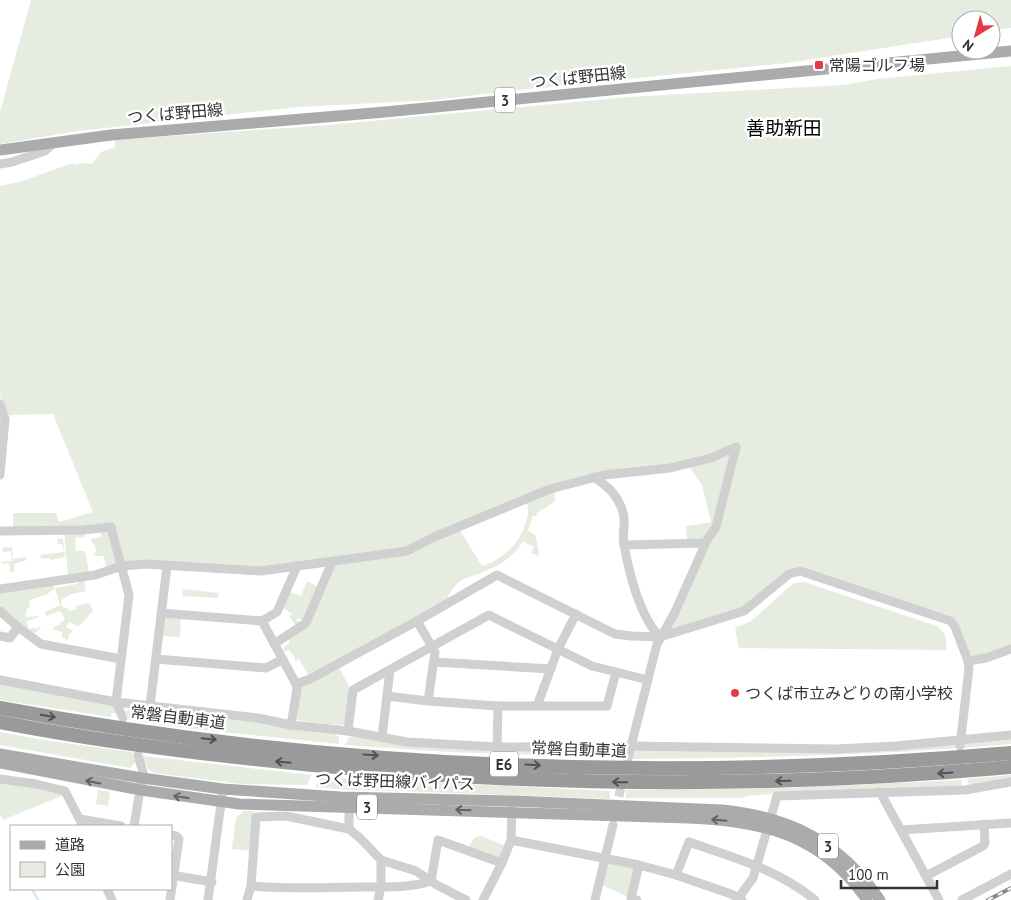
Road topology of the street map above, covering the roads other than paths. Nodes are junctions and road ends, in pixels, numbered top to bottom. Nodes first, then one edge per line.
1 (1011, 51) edge
2 (54, 143) junction
3 (0, 150) edge
4 (0, 164) edge
5 (0, 404) edge
6 (0, 475) edge
7 (593, 477) junction
8 (0, 531) edge
9 (706, 543) junction
10 (624, 545) junction
11 (332, 562) junction
12 (122, 566) junction
13 (167, 566) junction
14 (297, 566) junction
15 (0, 589) edge
16 (0, 611) edge
17 (161, 613) junction
18 (576, 614) junction
19 (262, 621) junction
20 (417, 621) junction
21 (18, 627) junction
22 (0, 636) edge
23 (660, 637) junction
24 (274, 644) junction
25 (431, 647) junction
26 (558, 649) junction
27 (1011, 649) edge
28 (121, 659) junction
29 (156, 659) junction
30 (283, 659) junction
31 (968, 661) junction
32 (434, 662) junction
33 (551, 669) junction
34 (390, 670) junction
35 (616, 672) junction
36 (0, 680) edge
37 (648, 680) junction
38 (296, 684) junction
39 (386, 696) junction
40 (116, 702) junction
41 (428, 702) junction
42 (150, 706) junction
43 (498, 706) junction
44 (537, 706) junction
45 (0, 708) edge
46 (123, 718) dead end
47 (0, 722) edge
48 (292, 725) junction
49 (348, 731) junction
50 (1011, 735) edge
51 (382, 737) junction
52 (960, 742) junction
53 (630, 746) junction
54 (497, 747) junction
55 (1011, 753) edge
56 (0, 754) edge
57 (138, 755) dead end
58 (628, 758) dead end
59 (0, 763) edge
60 (1011, 767) edge
61 (142, 778) junction
62 (0, 779) edge
63 (966, 780) dead end
64 (1011, 782) edge
65 (223, 789) junction
66 (968, 789) junction
67 (140, 790) junction
68 (880, 792) junction
69 (222, 802) junction
70 (350, 806) junction
71 (512, 807) junction
72 (768, 822) junction
73 (82, 823) edge
74 (1011, 823) edge
75 (613, 824) dead end
76 (984, 824) junction
77 (107, 825) edge
78 (134, 825) edge
79 (349, 829) junction
80 (901, 830) junction
81 (172, 835) edge
82 (511, 840) junction
83 (605, 859) junction
84 (381, 860) junction
85 (502, 864) junction
86 (639, 864) junction
87 (756, 865) junction
88 (1011, 874) edge
89 (676, 875) junction
90 (173, 876) edge
91 (926, 876) junction
92 (431, 881) junction
93 (212, 882) junction
94 (251, 886) junction
95 (381, 887) junction
96 (740, 899) edge
97 (208, 900) edge
98 (247, 900) edge
99 (378, 900) edge
100 (466, 900) edge
101 (484, 900) edge
102 (595, 900) edge
103 (637, 900) edge
104 (815, 900) edge
105 (867, 900) edge
106 (880, 900) edge
107 (939, 900) edge
108 (962, 900) edge

1 - 2 main road, つくば野田線 / 3
2 - 3 main road, つくば野田線 / 3
2 - 4 street
5 - 6 street
7 - 9 street
7 - 10 street
7 - 11 street
8 - 12 street
9 - 10 street
9 - 23 street
10 - 23 street
11 - 14 street
11 - 24 street
12 - 13 street
12 - 15 street
12 - 28 street
13 - 14 street
13 - 17 street
14 - 19 street
16 - 21 street
17 - 19 street
17 - 29 street
18 - 20 street
18 - 23 street
18 - 26 street
19 - 24 street
20 - 25 street
20 - 38 street
21 - 22 street
21 - 28 street
23 - 31 street
23 - 37 street
24 - 30 street
25 - 26 street
25 - 32 street
25 - 34 street
26 - 33 street
26 - 35 street
27 - 31 street
28 - 40 street
29 - 30 street
29 - 42 street
30 - 38 street
31 - 52 street
32 - 33 street
32 - 41 street
33 - 44 street
34 - 39 street
34 - 49 street
35 - 37 street
35 - 44 street
36 - 40 street
37 - 53 street
38 - 48 street
39 - 41 street
39 - 51 street
40 - 42 street
40 - 46 street
41 - 43 street
42 - 48 street
43 - 44 street
43 - 54 street
45 -> 55 highway, 常磐自動車道 / E6
60 -> 47 highway, 常磐自動車道 / E6
48 - 49 street
49 - 51 street
50 - 52 street
51 - 54 street
52 - 53 street
53 - 54 street
53 - 58 street
56 - 61 main road, つくば野田線バイパス / 3
57 - 61 street
67 -> 59 main road, つくば野田線バイパス / 3
61 - 65 main road, つくば野田線バイパス / 3
61 - 67 street
62 - 73 street
63 - 66 street
64 - 66 street
65 - 69 street
65 - 71 main road, つくば野田線バイパス / 3
66 - 68 street
69 -> 67 main road, つくば野田線バイパス / 3
67 - 78 street
68 - 72 street
68 - 80 street
69 - 70 main road, つくば野田線バイパス / 3
69 - 93 street
71 -> 70 main road, つくば野田線バイパス / 3
70 - 79 street
71 - 72 main road, つくば野田線バイパス / 3
71 - 82 street
72 - 87 street
72 - 105 main road, つくば野田線バイパス / 3
72 - 106 main road, つくば野田線バイパス / 3
73 - 77 street
74 - 76 street
75 - 83 street
76 - 80 street
76 - 91 street
79 - 84 street
79 - 94 street
80 - 91 street
81 - 90 street
82 - 83 street
82 - 85 street
83 - 86 street
83 - 102 street
84 - 92 street
84 - 95 street
85 - 92 street
85 - 101 street
86 - 89 street
86 - 103 street
87 - 89 street
87 - 96 street
87 - 104 street
88 - 108 street
89 - 96 street
90 - 93 street
91 - 107 street
92 - 95 street
92 - 100 street
93 - 97 street
94 - 95 street
94 - 98 street
95 - 99 street

